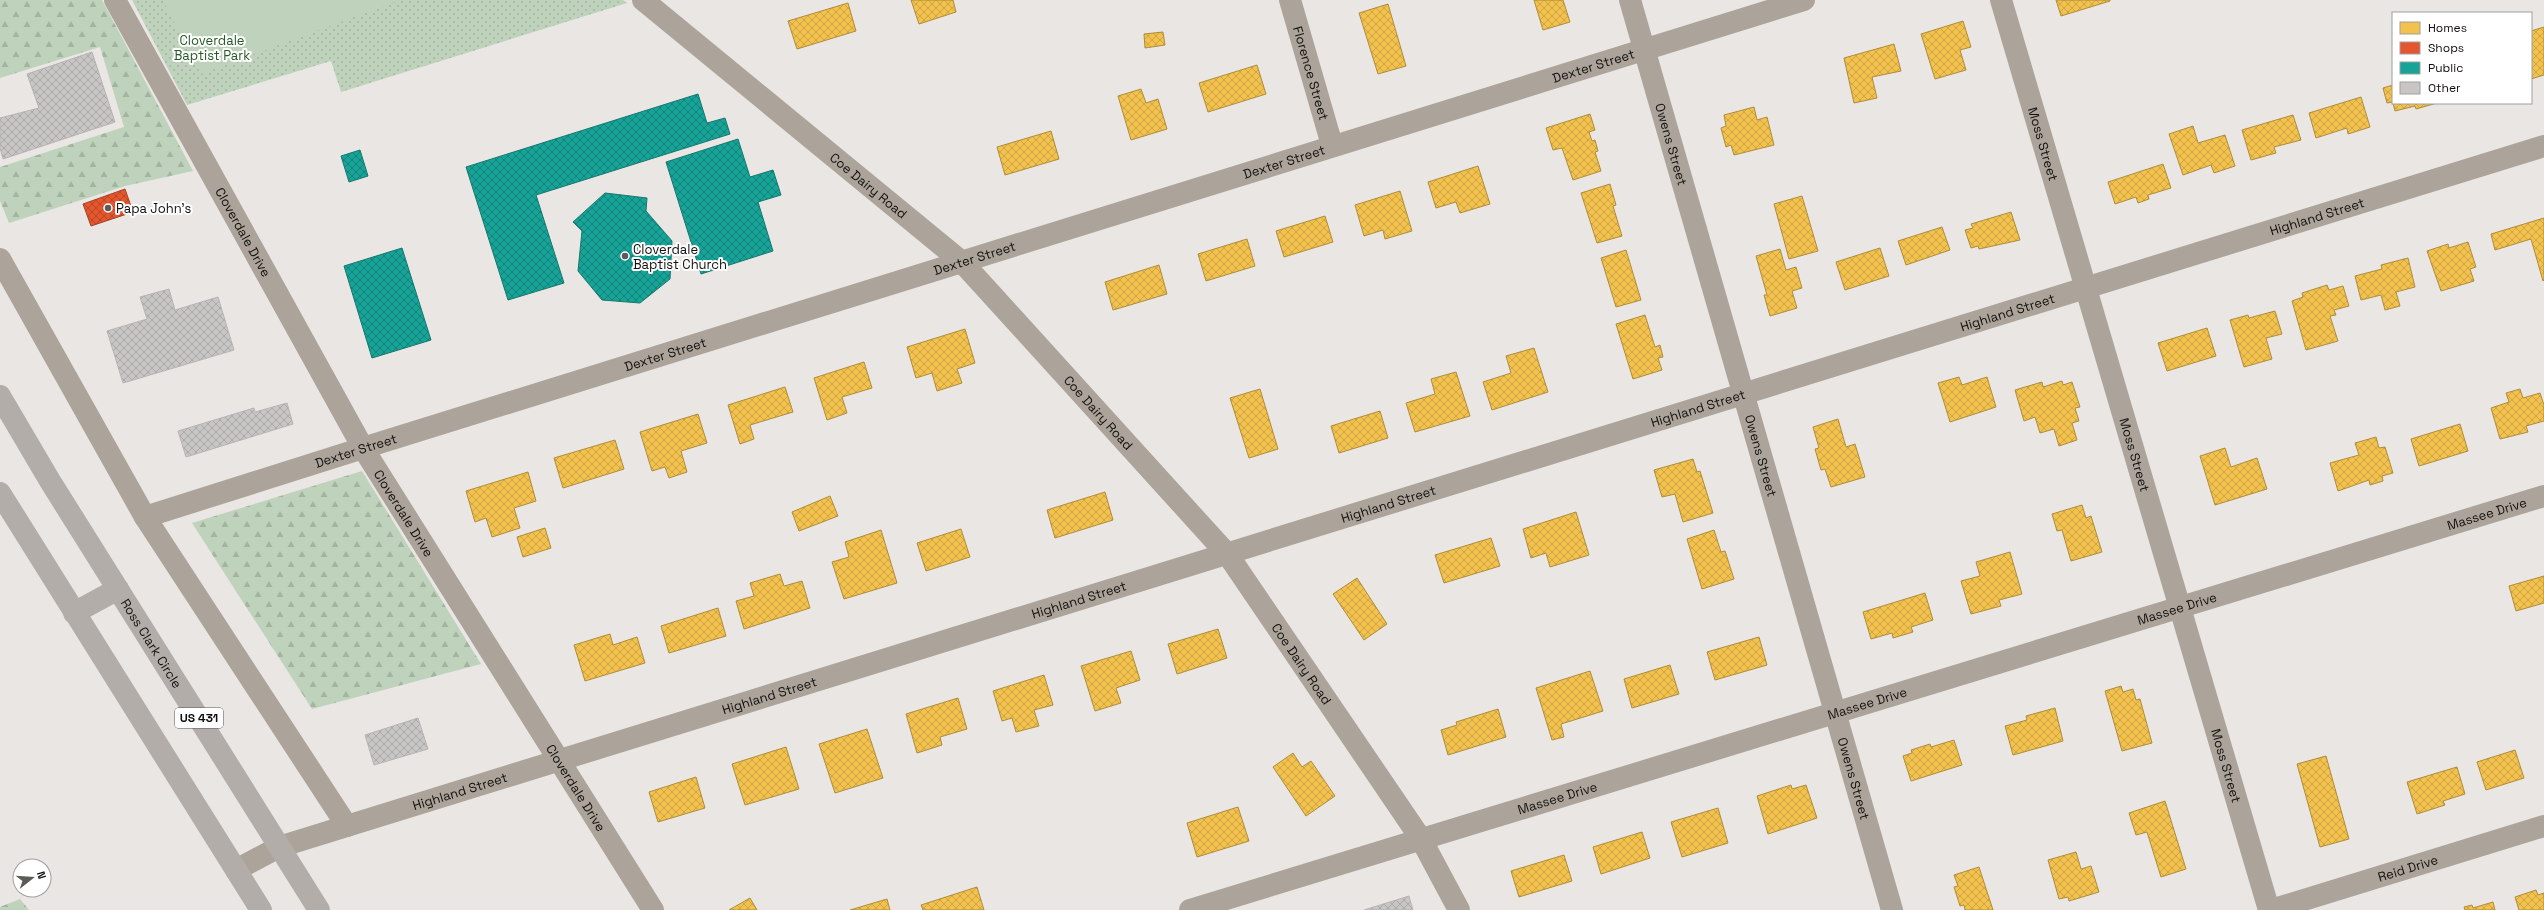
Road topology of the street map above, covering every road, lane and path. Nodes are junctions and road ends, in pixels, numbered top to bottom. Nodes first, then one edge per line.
1 (115, 0) edge
2 (1290, 0) edge
3 (1630, 0) edge
4 (1804, 0) edge
5 (2000, 0) edge
6 (655, 4) edge
7 (1644, 49) junction
8 (1332, 145) junction
9 (2544, 146) edge
10 (0, 259) edge
11 (962, 262) junction
12 (2086, 290) junction
13 (1744, 395) junction
14 (0, 396) edge
15 (363, 448) junction
16 (0, 493) edge
17 (2544, 496) edge
18 (146, 518) junction
19 (1228, 555) junction
20 (118, 589) junction
21 (2180, 607) junction
22 (74, 613) junction
23 (1836, 712) junction
24 (559, 760) junction
25 (347, 826) junction
26 (2544, 826) edge
27 (1421, 839) junction
28 (279, 847) junction
29 (236, 870) junction
30 (260, 910) edge
31 (319, 910) edge
32 (653, 910) edge
33 (1190, 910) edge
34 (1459, 910) edge
35 (1892, 910) edge
36 (2270, 910) edge

1 - 15 street, Cloverdale Drive
2 - 8 street, Florence Street
3 - 7 street, Owens Street
4 - 7 street, Dexter Street
5 - 12 street, Moss Street
6 - 11 street, Coe Dairy Road
7 - 8 street, Dexter Street
7 - 13 street, Owens Street
8 - 11 street, Dexter Street
9 - 12 street, Highland Street
10 - 18 street
11 - 15 street, Dexter Street
11 - 19 street, Coe Dairy Road
12 - 13 street, Highland Street
12 - 21 street, Moss Street
13 - 19 street, Highland Street
13 - 23 street, Owens Street
14 - 20 highway, Ross Clark Circle / US 431
15 - 18 street, Dexter Street
15 - 24 street, Cloverdale Drive
16 - 22 highway
17 - 21 street, Massee Drive
18 - 25 street
19 - 24 street, Highland Street
19 - 27 street, Coe Dairy Road
20 - 22 highway
20 - 28 highway, Ross Clark Circle / US 431
21 - 23 street, Massee Drive
21 - 36 street, Moss Street
22 - 29 highway
23 - 27 street, Massee Drive
23 - 35 street, Owens Street
24 - 25 street, Highland Street
24 - 32 street, Cloverdale Drive
25 - 28 street, Highland Street
26 - 36 street, Reid Drive
27 - 33 street, Massee Drive
27 - 34 street, Coe Dairy Road
28 - 29 street, Highland Street
28 - 31 highway, Ross Clark Circle / US 431
29 - 30 highway

